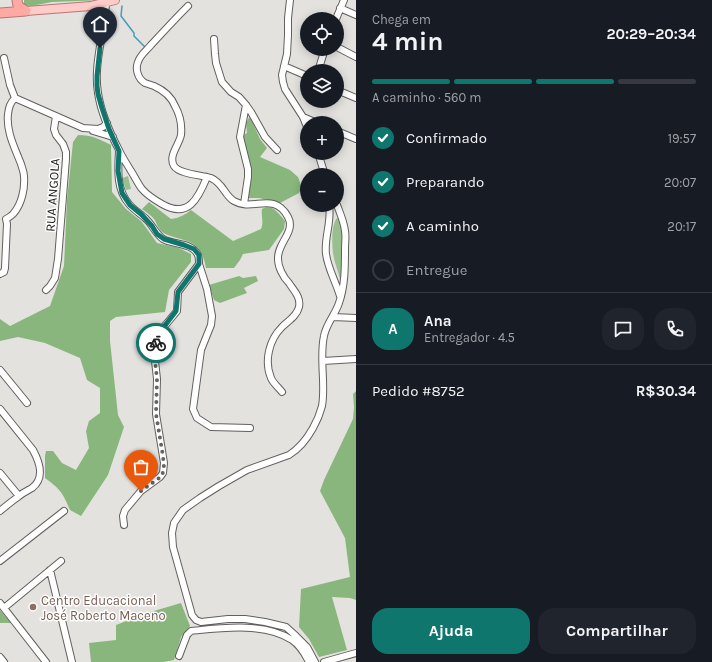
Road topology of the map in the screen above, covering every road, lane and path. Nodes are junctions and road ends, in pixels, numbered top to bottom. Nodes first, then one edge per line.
1 (17, 0) edge
2 (290, 0) edge
3 (344, 0) edge
4 (110, 1) edge
5 (92, 6) junction
6 (188, 6) dead end
7 (340, 8) junction
8 (26, 11) junction
9 (339, 12) edge
10 (0, 13) edge
11 (356, 15) edge
12 (102, 29) junction
13 (214, 39) dead end
14 (344, 51) edge
15 (356, 57) edge
16 (4, 58) dead end
17 (284, 66) junction
18 (300, 73) edge
19 (344, 93) edge
20 (15, 98) junction
21 (356, 98) edge
22 (246, 105) junction
23 (56, 116) junction
24 (302, 116) edge
25 (107, 123) junction
26 (83, 128) junction
27 (344, 134) edge
28 (113, 137) junction
29 (356, 139) edge
30 (277, 150) dead end
31 (119, 151) junction
32 (207, 177) junction
33 (244, 204) junction
34 (330, 212) edge
35 (340, 212) edge
36 (342, 217) junction
37 (330, 218) junction
38 (3, 219) edge
39 (199, 264) junction
40 (0, 274) edge
41 (46, 290) dead end
42 (341, 297) junction
43 (333, 317) junction
44 (356, 318) edge
45 (356, 359) edge
46 (323, 361) junction
47 (0, 370) edge
48 (282, 392) dead end
49 (27, 403) dead end
50 (0, 409) edge
51 (250, 428) dead end
52 (0, 473) edge
53 (18, 496) junction
54 (0, 510) edge
55 (64, 511) dead end
56 (124, 525) dead end
57 (0, 561) edge
58 (61, 561) dead end
59 (50, 570) junction
60 (2, 605) edge
61 (265, 622) junction
62 (264, 630) junction
63 (356, 654) edge
64 (179, 656) dead end
65 (0, 657) edge
66 (4, 662) edge
67 (46, 662) edge
68 (72, 662) edge
69 (309, 662) edge
70 (315, 662) edge
71 (324, 662) edge

1 - 8 highway
2 - 17 street
3 - 7 street
4 - 5 main road
4 - 12 street
5 - 8 main road
5 - 12 street
6 - 32 street
7 - 9 street
7 - 11 street
8 - 10 highway
12 - 25 street
13 - 22 street
14 - 15 street
16 - 20 street
17 - 18 street
17 - 24 street
19 - 21 street
20 - 23 street
20 - 38 street
22 - 30 street
22 - 33 street
23 - 26 street
23 - 41 street, RUA ANGOLA
25 - 26 street
25 - 28 street
26 - 28 street
27 - 29 street
28 - 31 street
31 - 32 street
31 - 39 street
32 - 33 street
33 - 48 street
34 - 37 street
35 - 36 street
36 - 37 street
36 - 42 street
37 - 42 street
38 - 40 street
39 - 51 street
39 - 56 street
42 - 43 street
43 - 44 street
43 - 46 street
45 - 46 street
46 - 61 street
47 - 49 street
50 - 53 street
52 - 53 street
53 - 54 street
55 - 57 street
58 - 59 street
59 - 60 street
59 - 68 street
60 - 67 street
61 - 62 street
61 - 70 street
62 - 64 street
62 - 69 street
63 - 71 street
65 - 66 street

